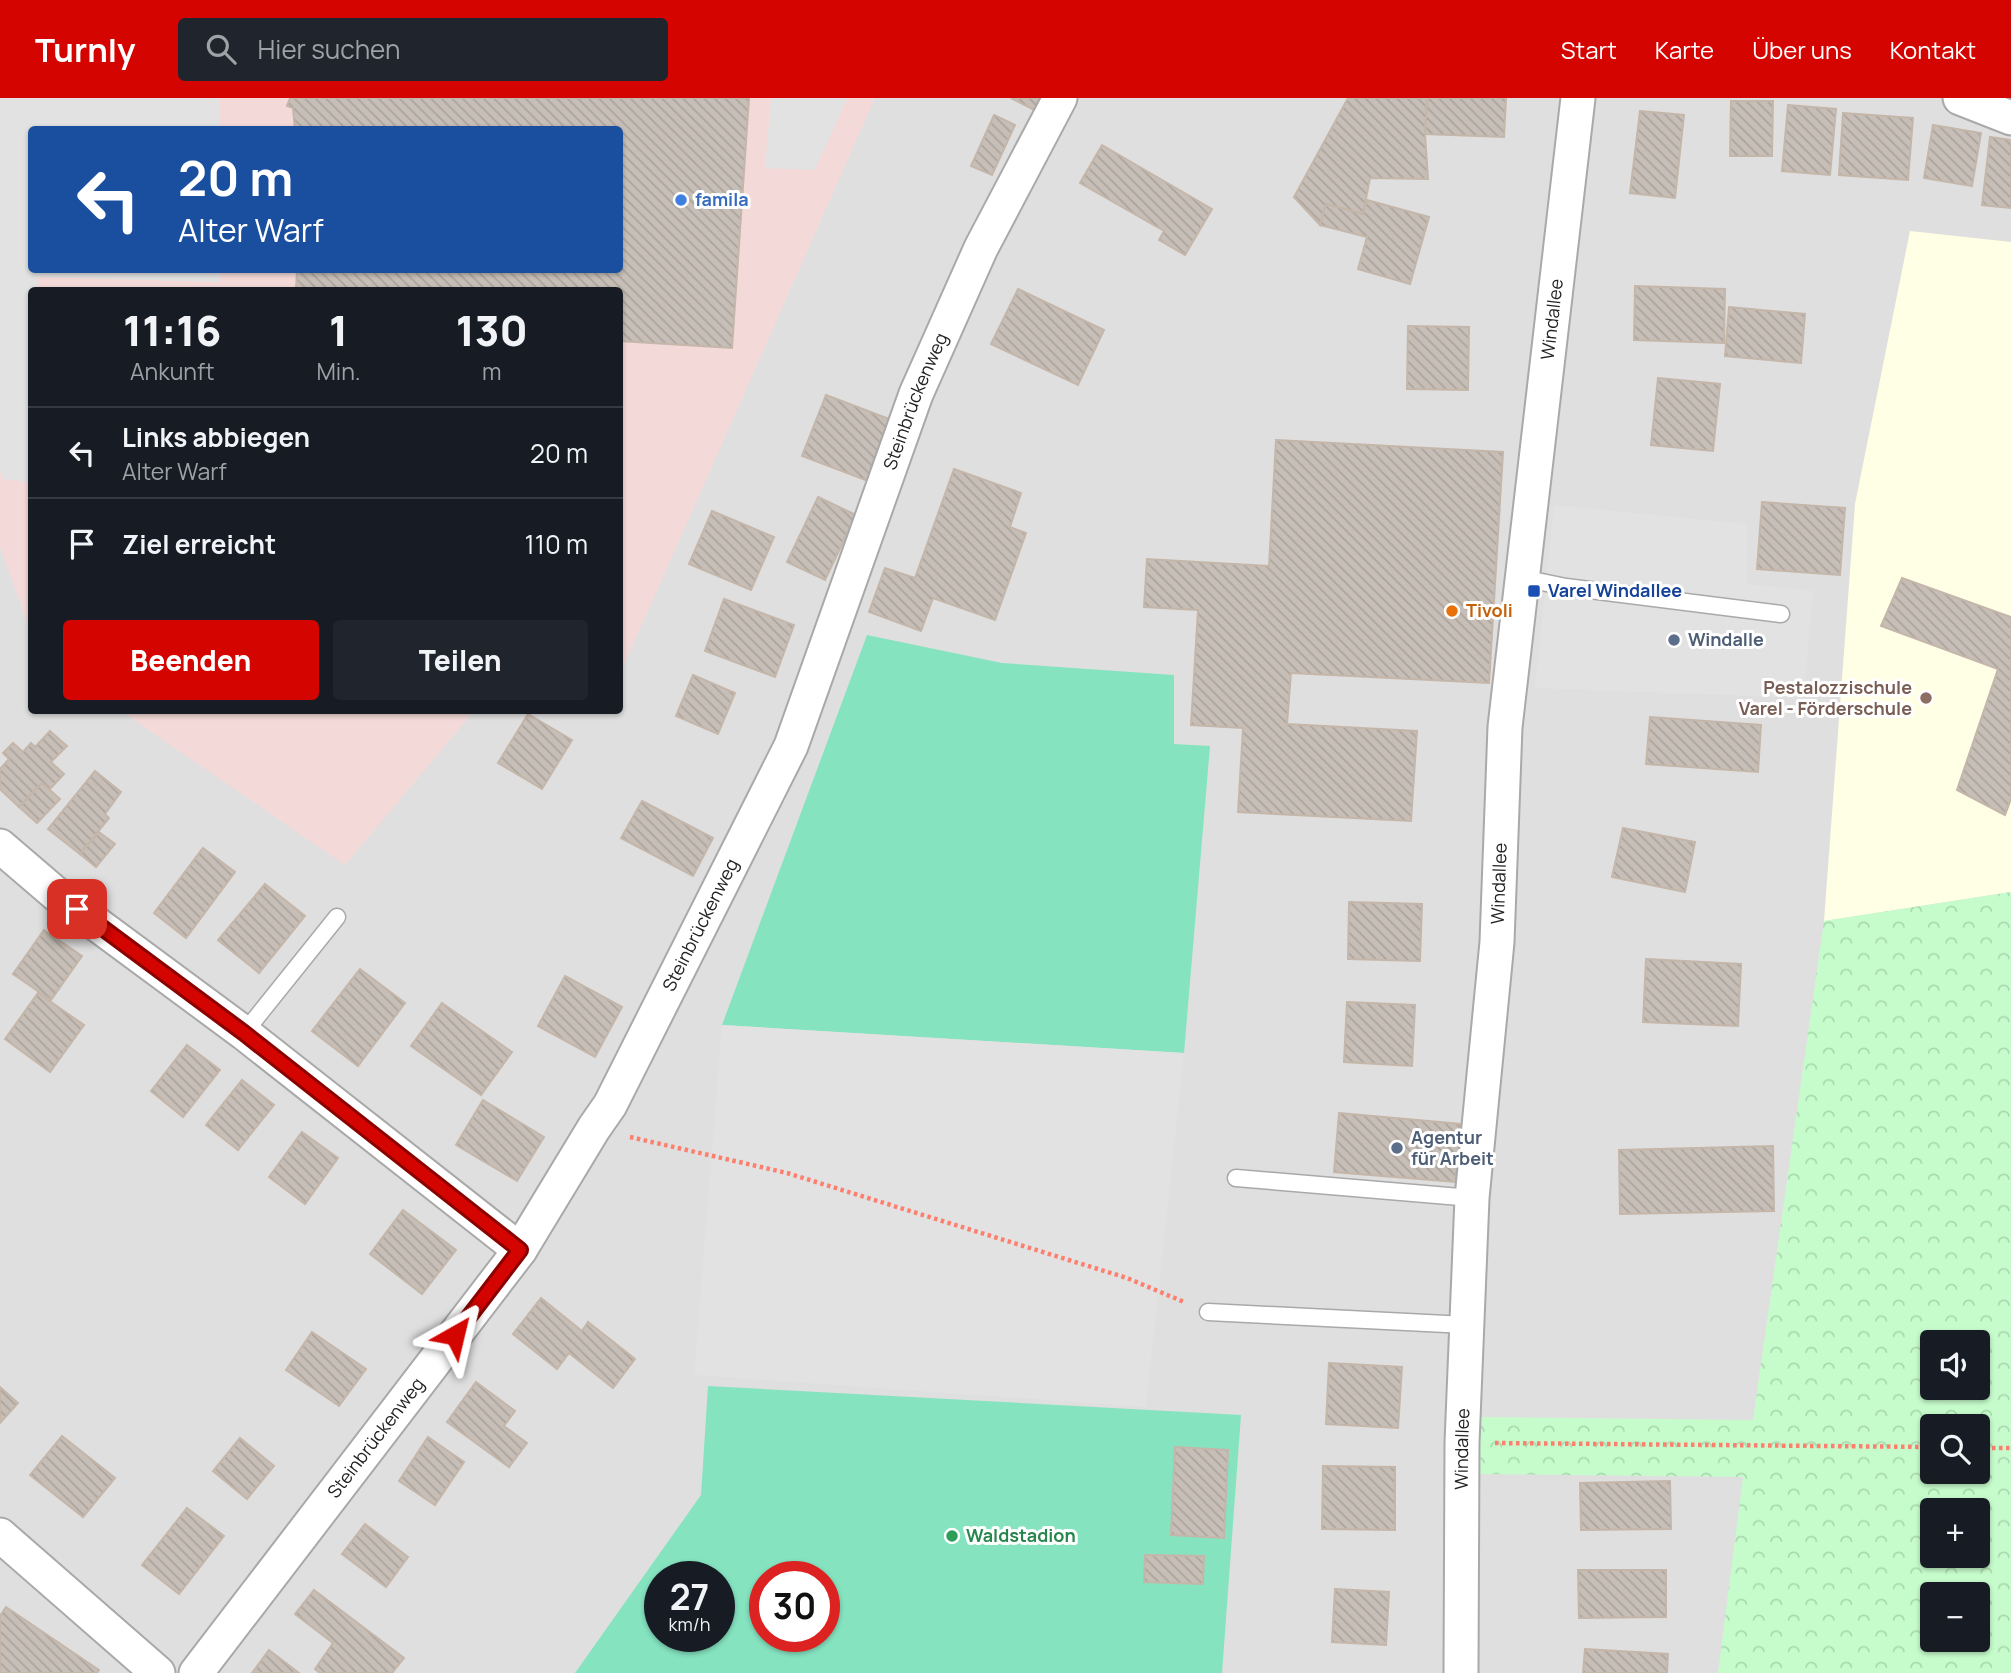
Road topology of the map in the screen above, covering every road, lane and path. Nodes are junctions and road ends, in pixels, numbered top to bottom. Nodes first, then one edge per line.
1 (1060, 98) edge
2 (1578, 98) edge
3 (1960, 98) edge
4 (2011, 118) edge
5 (1522, 578) junction
6 (1781, 614) dead end
7 (0, 846) edge
8 (338, 917) dead end
9 (244, 1033) junction
10 (593, 1128) junction
11 (1237, 1178) dead end
12 (1472, 1198) junction
13 (520, 1250) junction
14 (1208, 1312) joint
15 (1466, 1325) junction
16 (1462, 1443) junction
17 (1920, 1447) edge
18 (1990, 1448) edge
19 (2011, 1448) edge
20 (4, 1547) edge
21 (159, 1673) edge
22 (196, 1673) edge
23 (1461, 1673) edge

1 - 10 street, Steinbrückenweg
2 - 5 street, Windallee
3 - 4 street
5 - 6 lane
5 - 12 street, Windallee
7 - 9 street
8 - 9 lane
9 - 13 street
10 - 13 street, Steinbrückenweg
10 - 14 path
11 - 12 lane
12 - 15 street, Windallee
13 - 22 street, Steinbrückenweg
14 - 15 lane
15 - 16 street, Windallee
16 - 17 path
16 - 23 street, Windallee
18 - 19 path
20 - 21 street

